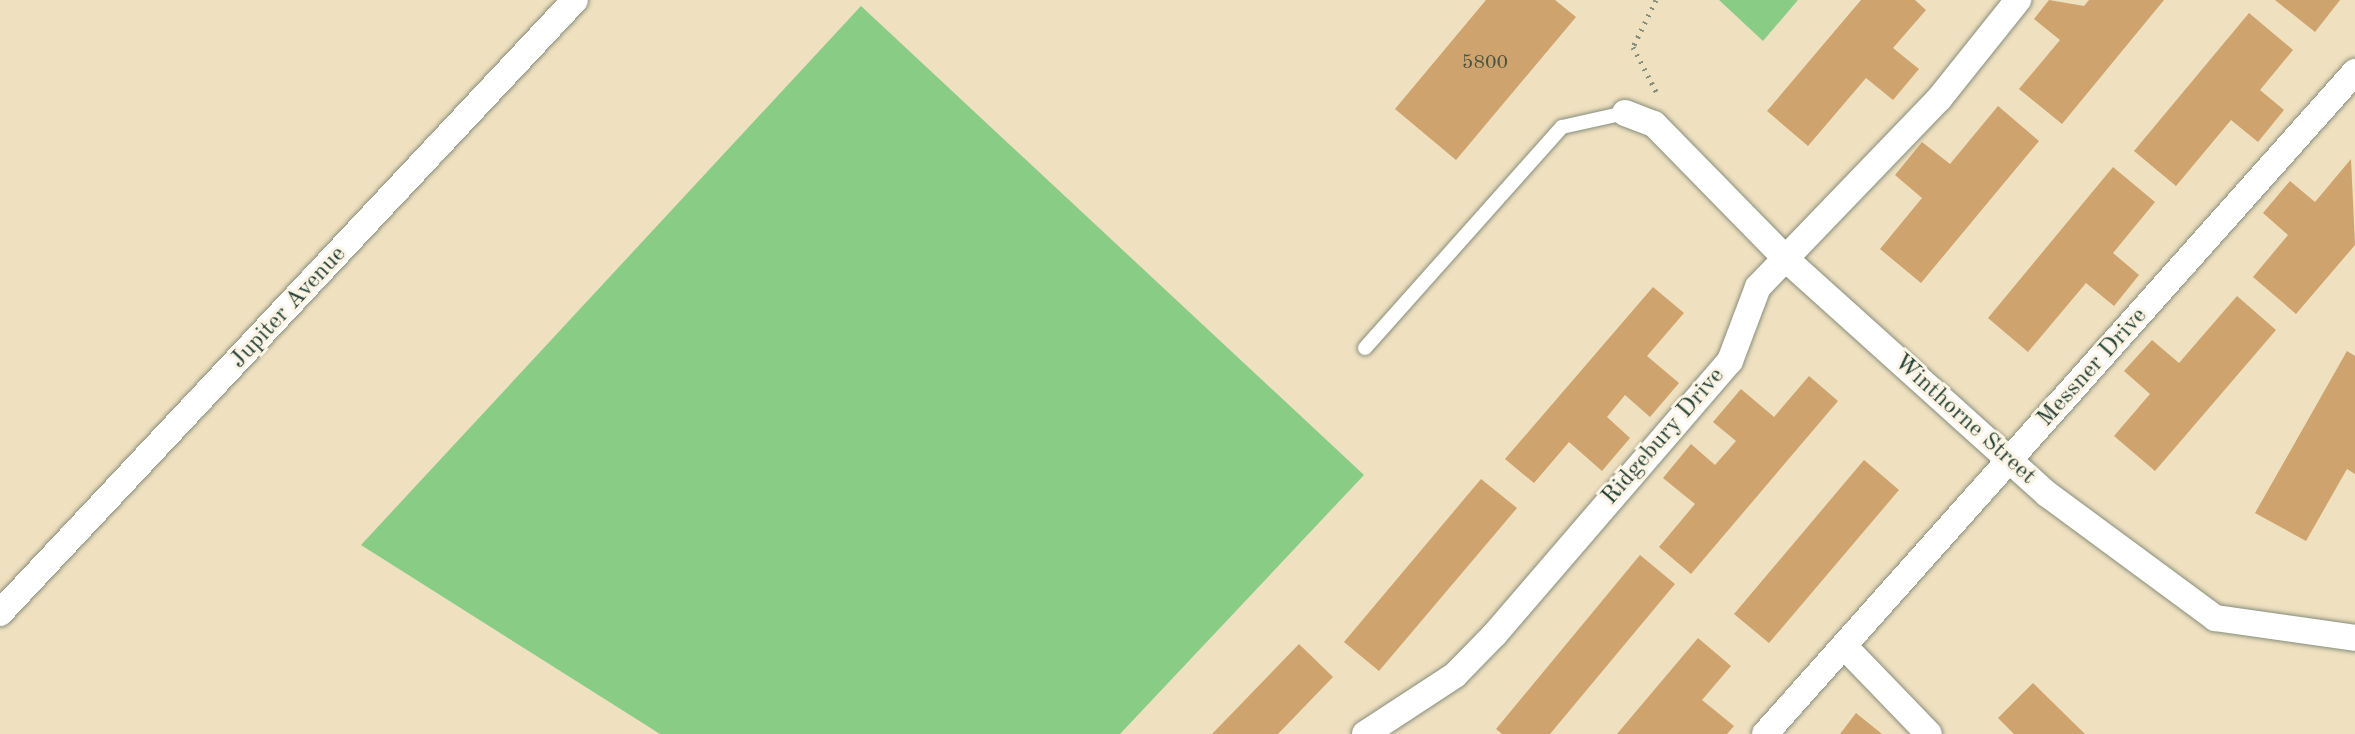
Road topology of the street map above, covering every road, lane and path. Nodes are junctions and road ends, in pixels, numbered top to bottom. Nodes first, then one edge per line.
1 (575, 0) edge
2 (1656, 0) edge
3 (2018, 0) edge
4 (2355, 72) edge
5 (1625, 113) joint
6 (1654, 124) junction
7 (1786, 259) junction
8 (1365, 348) dead end
9 (2008, 461) junction
10 (5, 598) edge
11 (2355, 638) edge
12 (1844, 646) junction
13 (1365, 734) edge
14 (1765, 734) edge
15 (1929, 734) edge

1 - 10 street, Jupiter Avenue
2 - 6 path
3 - 7 street, Ridgebury Drive
4 - 9 street, Messner Drive
5 - 6 street, Winthorne Street
5 - 8 lane
6 - 7 street, Winthorne Street
7 - 9 street, Winthorne Street
7 - 13 street, Ridgebury Drive
9 - 11 street, Winthorne Street
9 - 12 street, Messner Drive
12 - 14 street, Messner Drive
12 - 15 street

